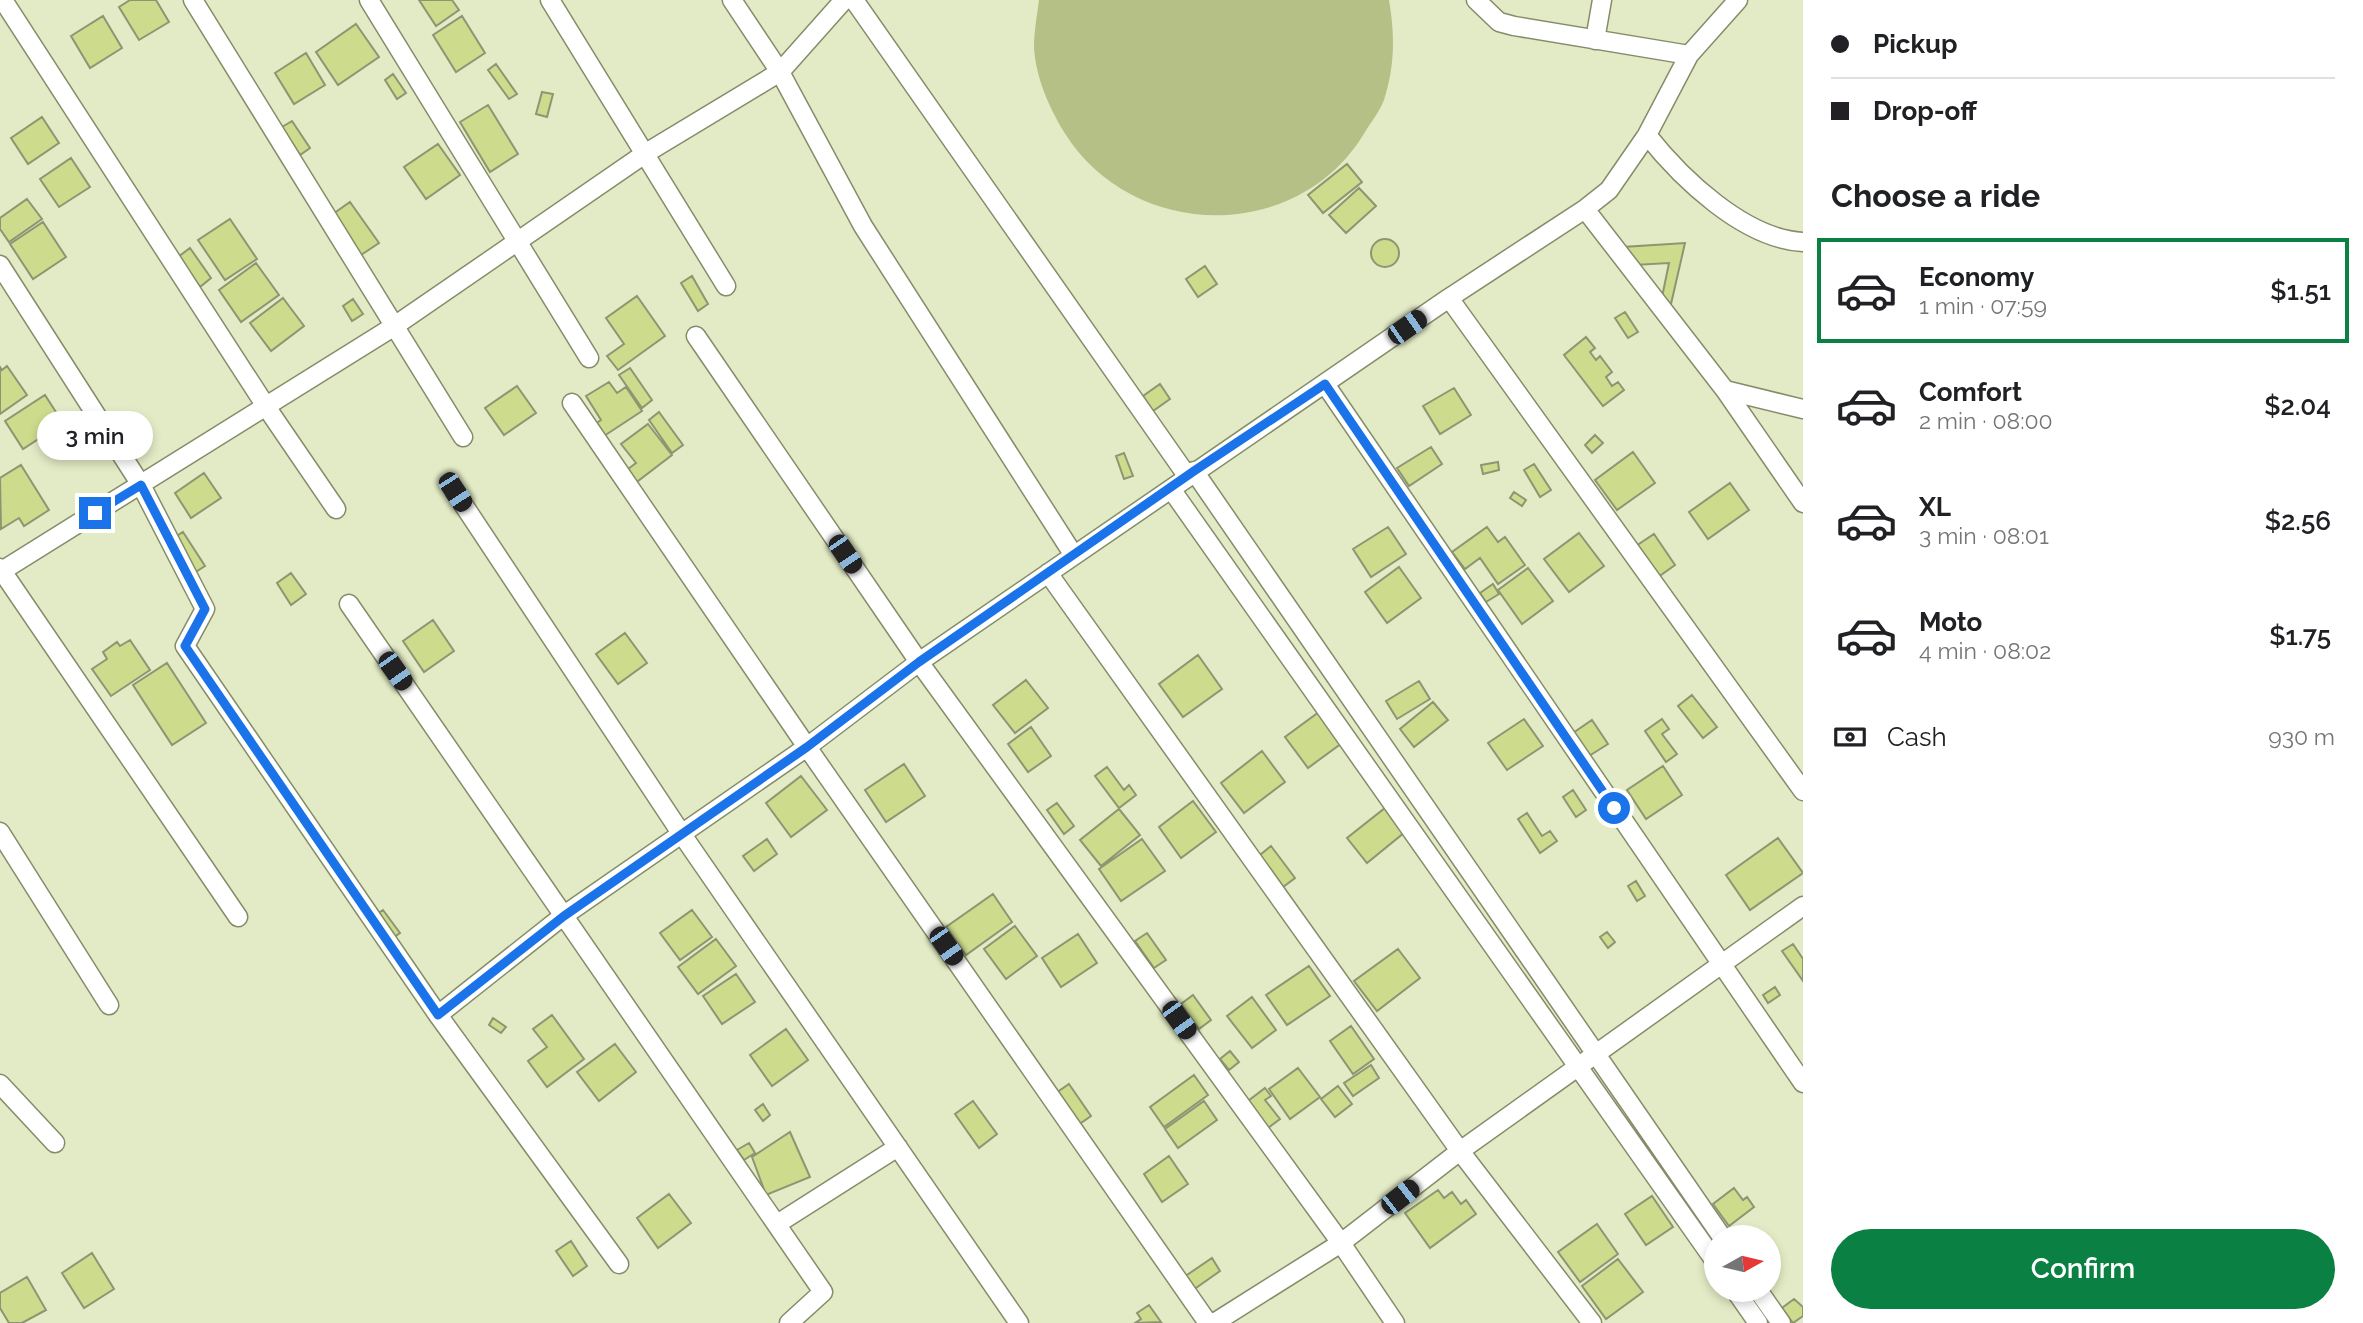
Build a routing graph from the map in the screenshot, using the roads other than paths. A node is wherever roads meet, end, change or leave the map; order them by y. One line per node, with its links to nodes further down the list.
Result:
1 (3, 0): 29 (street)
2 (193, 0): 23 (street)
3 (369, 0): 18 (street)
4 (550, 0): 15 (street)
5 (732, 0): 13 (street)
6 (844, 0): 13 (street)
7 (854, 0): 32 (street)
8 (1476, 0): 11 (street)
9 (1602, 0): 11 (street)
10 (1738, 0): 12 (street)
11 (1595, 40): 12 (street)
12 (1689, 55): 14 (street)
13 (780, 72): 15 (street); 38 (street)
14 (1647, 135): 16 (street); 17 (street)
15 (646, 153): 18 (street); 20 (street)
16 (1585, 209): 22 (street); 27 (street)
17 (1803, 242)
18 (518, 243): 23 (street); 25 (street)
19 (0, 265): 21 (street)
20 (726, 286)
21 (7, 288): 33 (street)
22 (1448, 298): 26 (street); 44 (street)
23 (393, 327): 29 (street); 31 (street)
24 (696, 336): 42 (street)
25 (589, 358)
26 (1325, 384): 32 (street); 50 (street)
27 (1725, 390): 30 (street); 36 (street)
28 (572, 403): 43 (street)
29 (267, 408): 33 (street); 37 (street)
30 (1803, 409)
31 (463, 437)
32 (1191, 474): 34 (street); 53 (street)
33 (141, 485): 39 (street); 52 (street)
34 (1171, 489): 38 (street); 54 (street)
35 (455, 492): 46 (street)
36 (1803, 503)
37 (336, 509)
38 (1073, 555): 40 (street)
39 (1, 570): 49 (street)
40 (1048, 573): 42 (street); 59 (street)
41 (349, 604): 48 (street)
42 (919, 662): 43 (street); 62 (street)
43 (807, 747): 46 (street); 70 (street)
44 (1803, 791)
45 (0, 832): 51 (street)
46 (681, 833): 48 (street); 58 (street)
47 (1803, 906): 50 (street)
48 (564, 916): 52 (street); 60 (street)
49 (238, 917)
50 (1721, 964): 53 (street); 55 (street)
51 (109, 1005)
52 (438, 1015): 64 (street)
53 (1596, 1053): 54 (street); 61 (street)
54 (1578, 1067): 59 (street); 63 (street)
55 (1803, 1083)
56 (0, 1084): 57 (street)
57 (55, 1143)
58 (898, 1147): 60 (street); 69 (street)
59 (1460, 1150): 62 (street); 73 (street)
60 (777, 1224): 68 (street)
61 (1714, 1225)
62 (1341, 1243): 71 (street); 72 (street)
63 (1704, 1246)
64 (619, 1264)
65 (1743, 1302): 67 (street)
66 (1766, 1302): 74 (street)
67 (1754, 1318)
68 (789, 1323)
69 (1019, 1323)
70 (1208, 1323)
71 (1214, 1323)
72 (1395, 1323)
73 (1592, 1323)
74 (1781, 1323)

